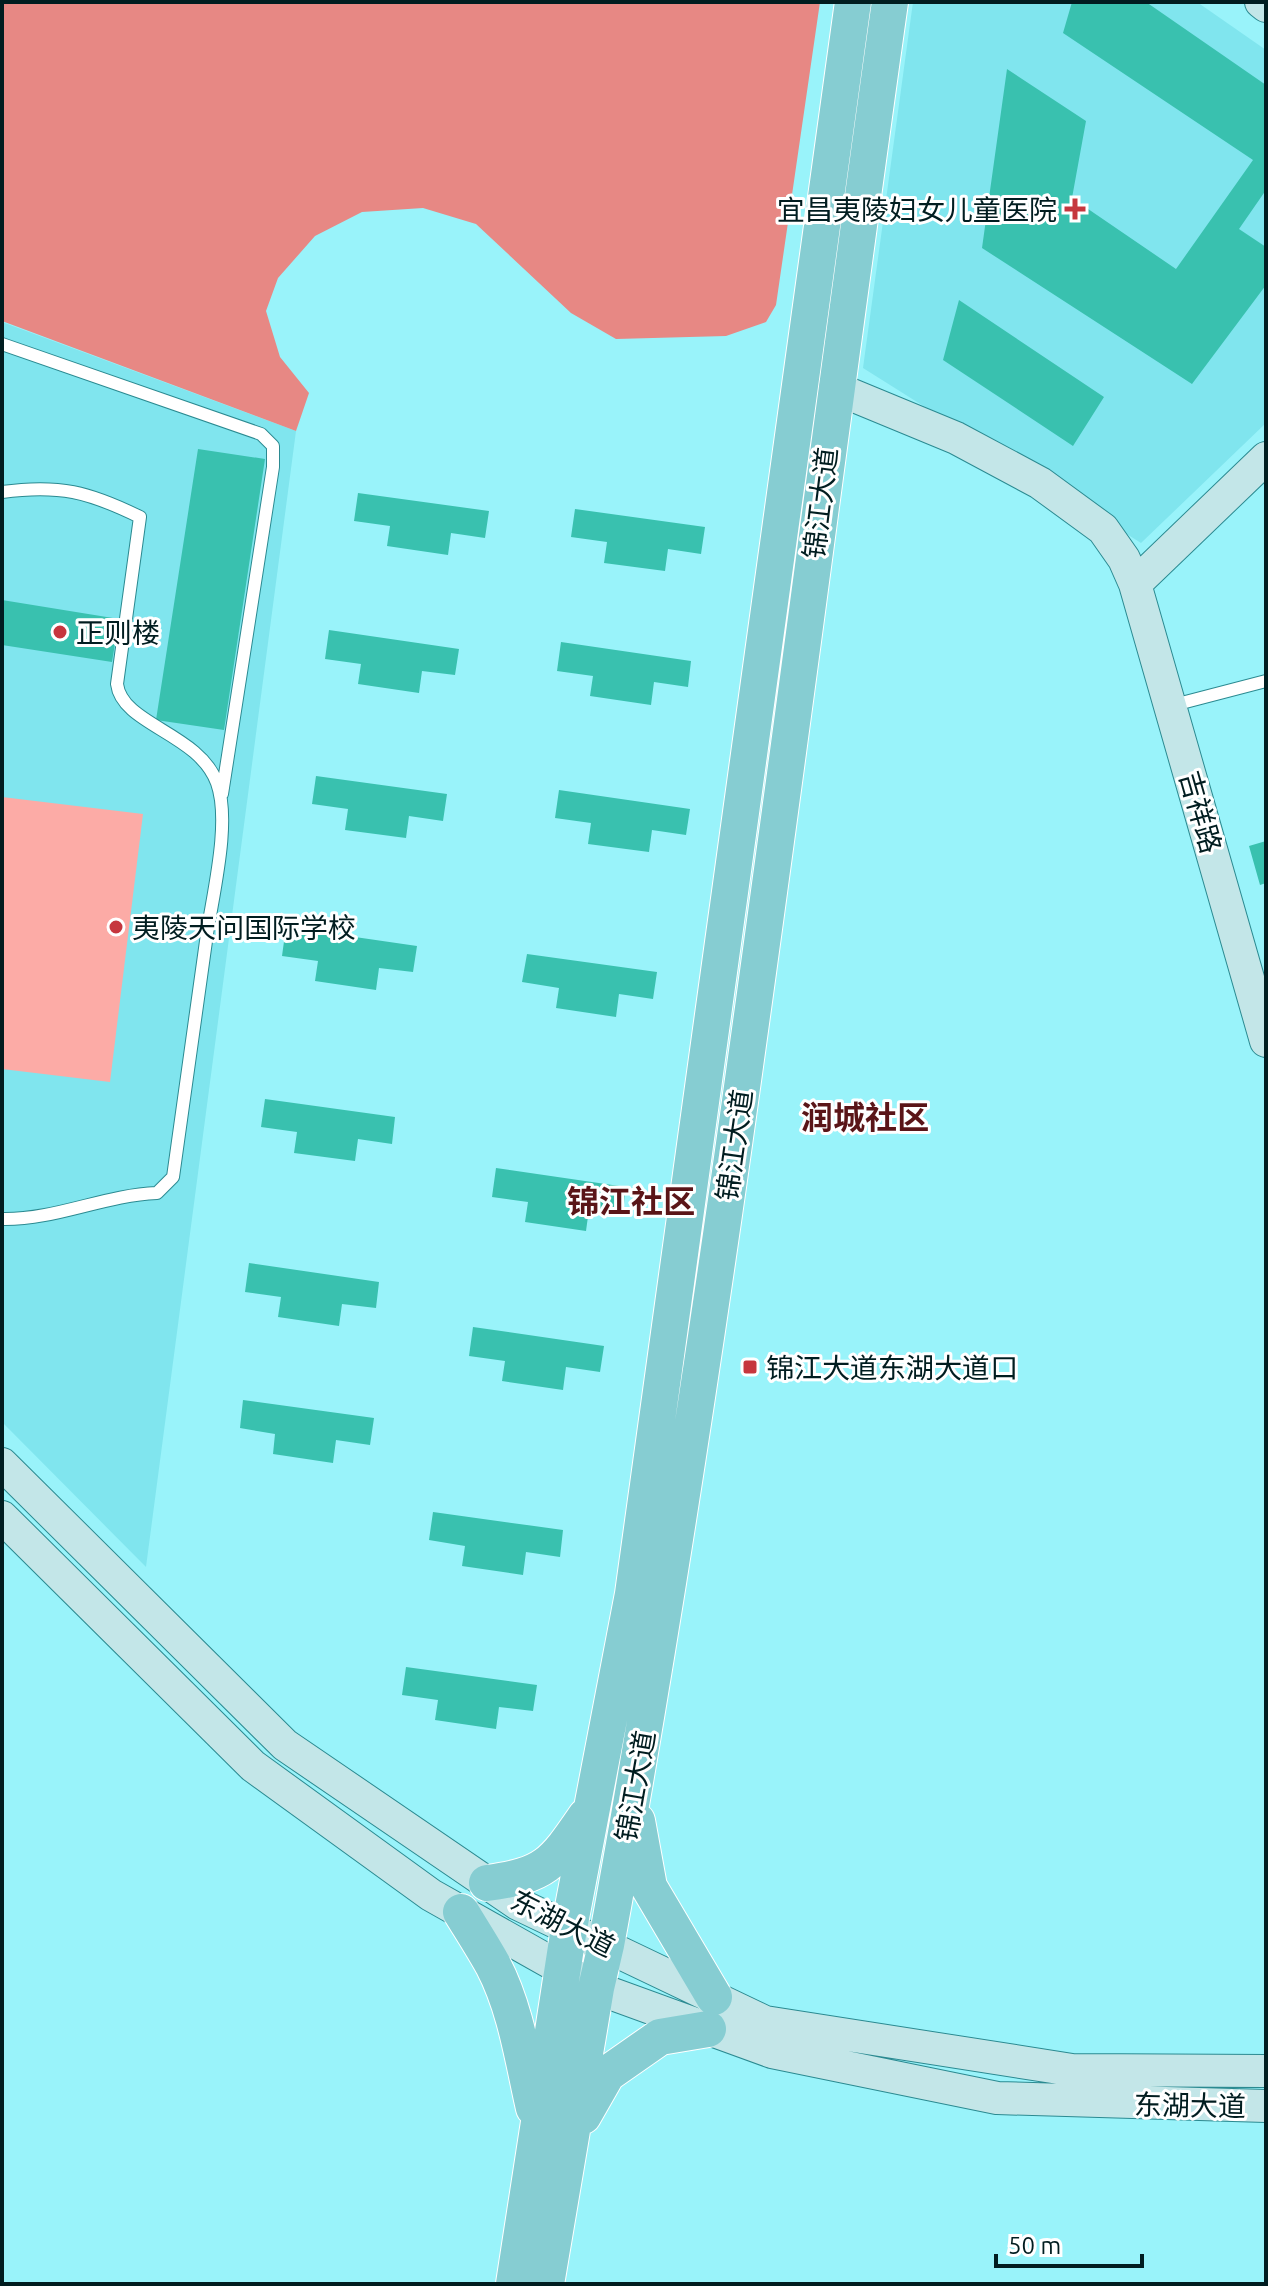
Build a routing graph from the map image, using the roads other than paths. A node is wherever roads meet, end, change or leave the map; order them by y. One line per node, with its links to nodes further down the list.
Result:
1 (853, 2): 18 (main road, 锦江大道)
2 (890, 2): 6 (main road, 锦江大道)
3 (1261, 2): 4 (main road)
4 (1266, 6)
5 (2, 344): 12 (lane)
6 (835, 388): 9 (main road, 吉祥路); 17 (main road, 锦江大道)
7 (1266, 458): 9 (main road)
8 (2, 492): 12 (lane)
9 (1135, 584): 11 (main road, 吉祥路)
10 (1266, 681): 11 (lane)
11 (1170, 706): 13 (main road, 吉祥路)
12 (222, 797): 14 (lane)
13 (1266, 1041)
14 (2, 1219)
15 (2, 1464): 19 (main road, 东湖大道)
16 (2, 1517): 20 (main road, 东湖大道)
17 (633, 1800): 22 (main road, 锦江大道); 25 (main road)
18 (596, 1801): 19 (main road); 21 (main road, 锦江大道)
19 (487, 1883): 21 (main road, 东湖大道)
20 (461, 1912): 23 (main road, 东湖大道); 28 (main road)
21 (569, 1928): 22 (main road, 东湖大道); 23 (main road, 锦江大道)
22 (606, 1945): 24 (main road, 锦江大道); 25 (main road, 东湖大道)
23 (564, 1970): 24 (main road, 东湖大道); 28 (main road, 锦江大道)
24 (596, 1988): 25 (main road, 东湖大道); 28 (main road, 锦江大道)
25 (711, 2013): 26 (main road, 东湖大道); 27 (main road, 东湖大道); 28 (main road)
26 (1266, 2071)
27 (1266, 2106)
28 (555, 2133): 29 (main road, 锦江大道); 30 (main road, 锦江大道)
29 (514, 2284)
30 (546, 2284)

